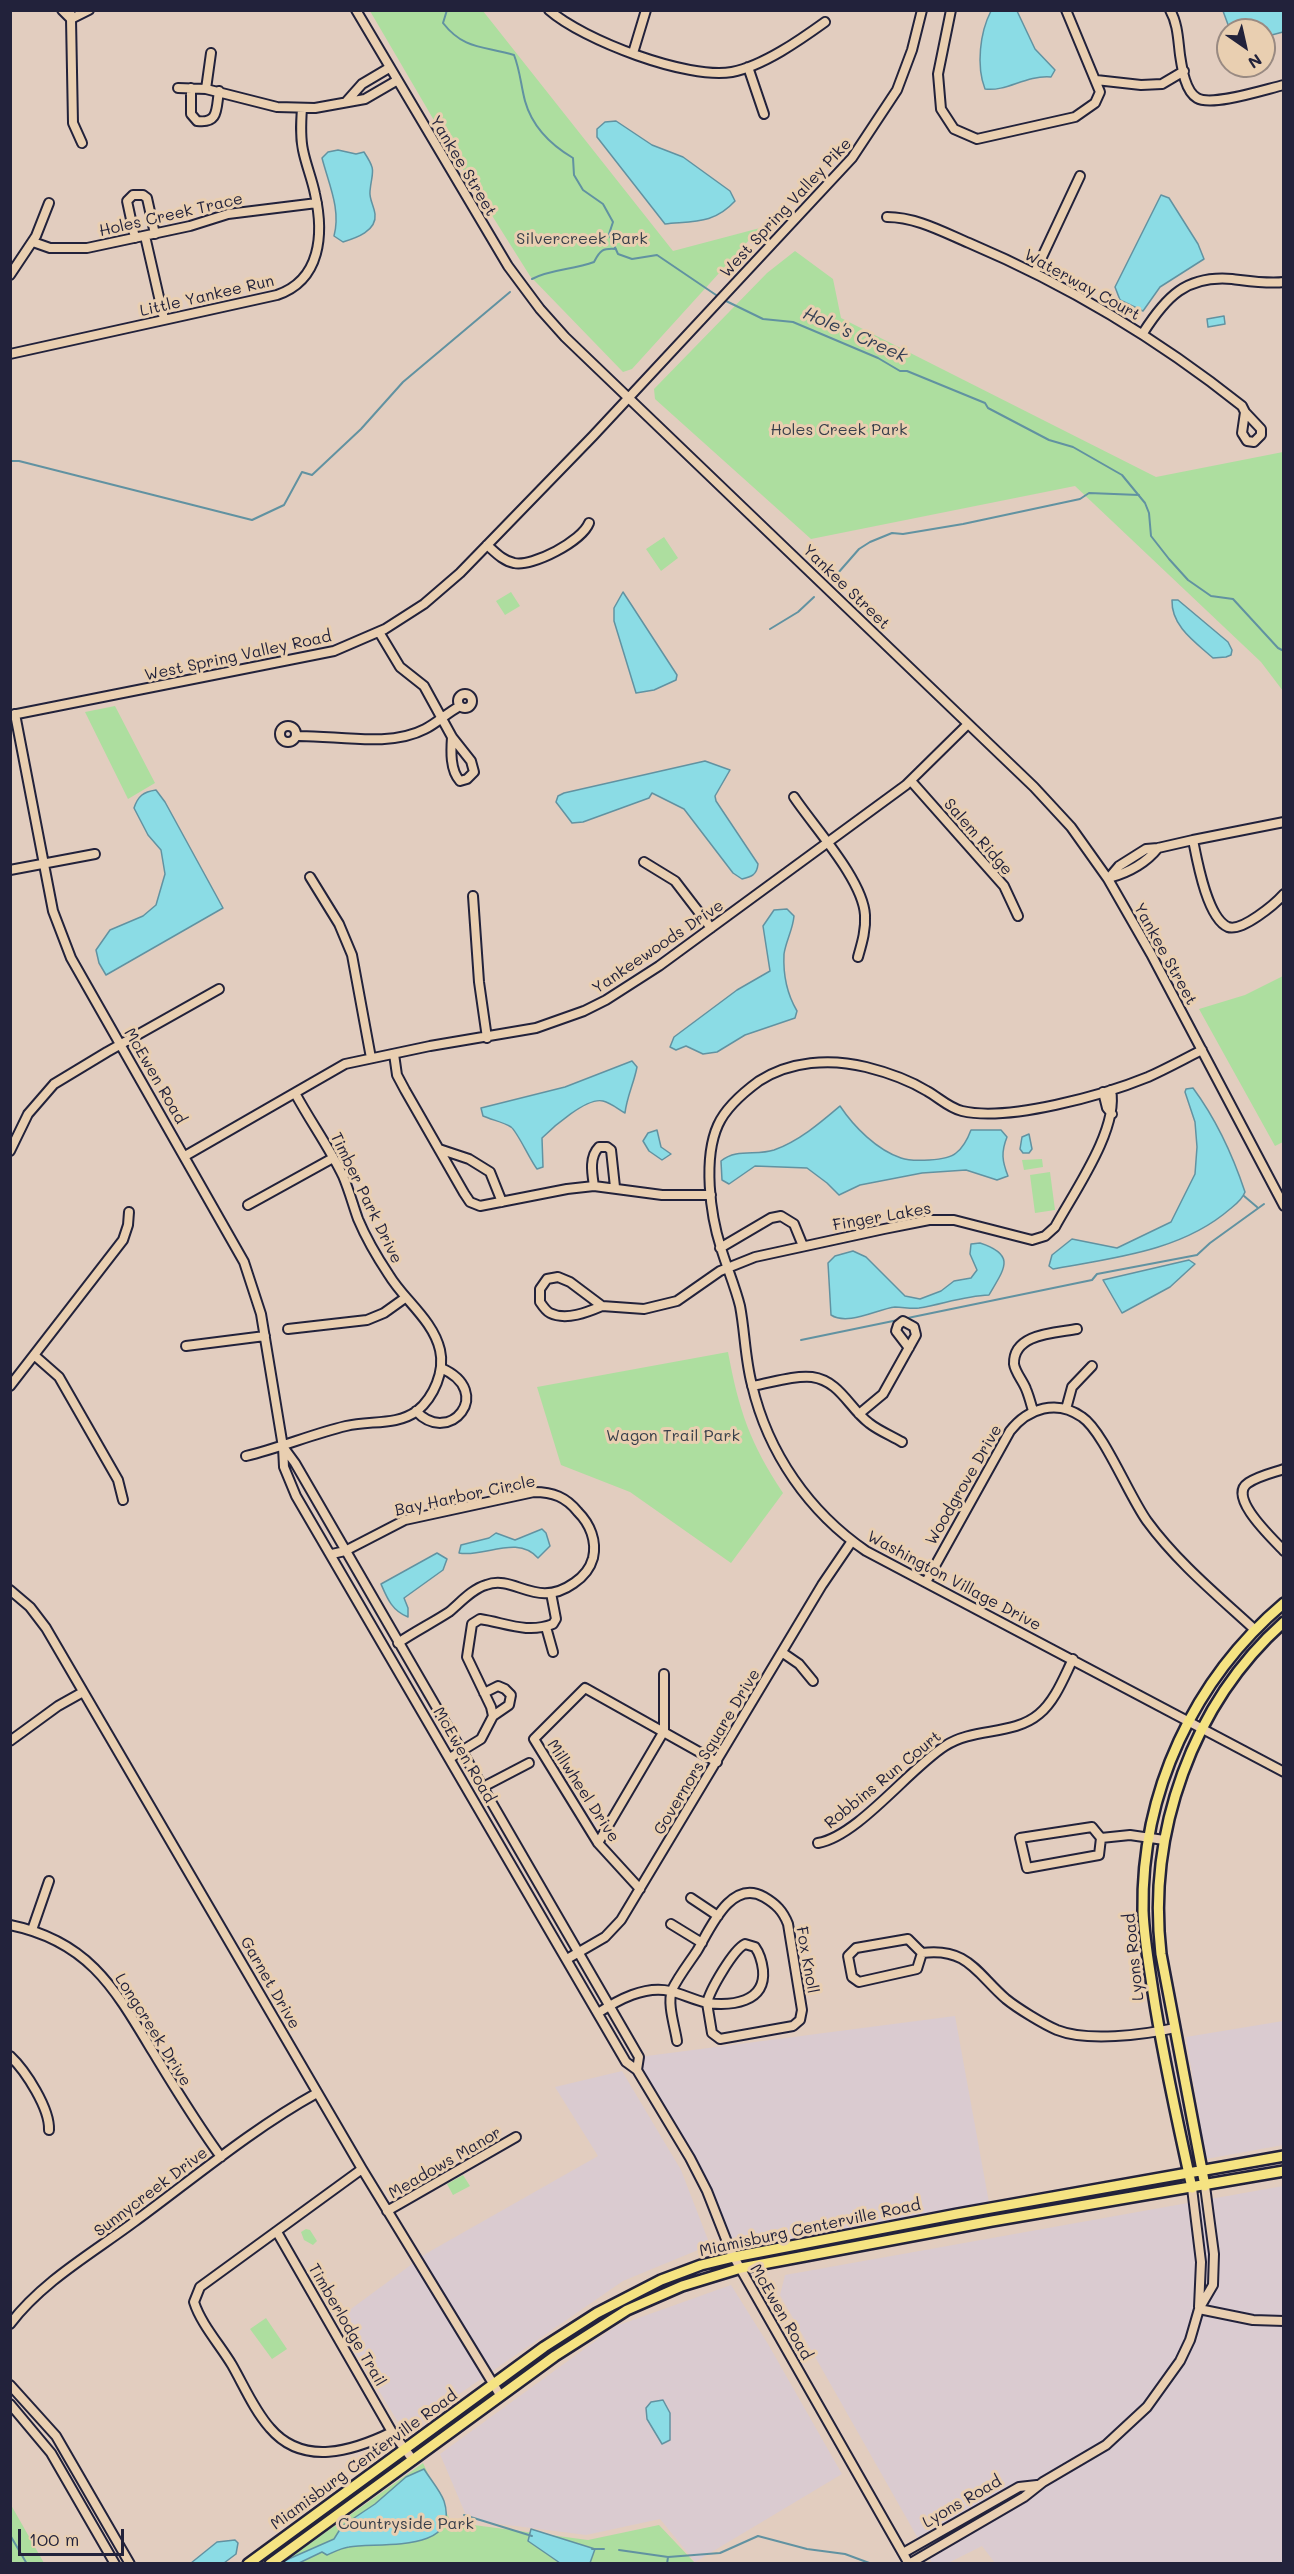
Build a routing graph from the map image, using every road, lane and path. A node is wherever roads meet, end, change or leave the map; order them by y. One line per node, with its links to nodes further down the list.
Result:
1 (62, 10): 10 (street)
2 (89, 10): 10 (street)
3 (356, 10): 14 (street, Yankee Street)
4 (549, 10): 13 (street)
5 (646, 10): 13 (street)
6 (922, 10): 42 (street, West Spring Valley Pike)
7 (951, 10): 17 (street)
8 (1066, 10): 17 (street)
9 (1170, 10): 16 (street)
10 (70, 15): 27 (street)
11 (825, 22): 15 (street)
12 (211, 53): 22 (street)
13 (633, 53): 15 (street)
14 (389, 68): 18 (street, Yankee Street); 24 (street)
15 (748, 68): 26 (street)
16 (1184, 71): 17 (street); 19 (street)
17 (1096, 80)
18 (396, 81): 24 (street); 42 (street, Yankee Street)
19 (1284, 85)
20 (178, 88): 21 (street)
21 (191, 88): 22 (street); 23 (street)
22 (206, 88): 23 (street)
23 (219, 91): 25 (street)
24 (346, 102): 25 (street)
25 (302, 108): 30 (street, Little Yankee Run)
26 (764, 114)
27 (82, 143)
28 (1080, 176): 36 (street)
29 (49, 203): 35 (street)
30 (317, 203): 32 (street, Holes Creek Trace); 39 (street, Little Yankee Run)
31 (887, 217): 36 (street, Waterway Court)
32 (155, 234): 33 (street, Holes Creek Trace); 34 (street)
33 (145, 236): 34 (street, Holes Creek Trace); 39 (street)
34 (135, 238): 35 (street, Holes Creek Trace)
35 (33, 242): 37 (street)
36 (1035, 272): 40 (street, Waterway Court)
37 (10, 275)
38 (1284, 282): 40 (street)
39 (164, 319): 41 (street, Little Yankee Run)
40 (1143, 333): 43 (street, Waterway Court)
41 (10, 354)
42 (628, 398): 45 (street, West Spring Valley Road); 50 (street, Yankee Street)
43 (1245, 412)
44 (590, 523): 45 (street)
45 (487, 545): 46 (street, West Spring Valley Road)
46 (379, 632): 48 (street, West Spring Valley Road); 49 (street)
47 (460, 706): 49 (street)
48 (13, 715): 60 (street, McEwen Road)
49 (441, 717): 51 (street); 52 (street)
50 (968, 724): 53 (street, Yankeewoods Drive); 63 (street, Yankee Street)
51 (296, 736)
52 (452, 737): 52 (street)
53 (911, 781): 57 (street, Yankeewoods Drive); 66 (street, Salem Ridge)
54 (794, 797): 57 (street)
55 (1284, 822): 56 (street)
56 (1193, 840): 63 (street); 64 (street)
57 (826, 843): 67 (street, Yankeewoods Drive); 68 (street)
58 (95, 854): 60 (street)
59 (644, 862): 67 (street)
60 (43, 863): 61 (street); 71 (street, McEwen Road)
61 (10, 870)
62 (310, 877): 74 (street)
63 (1108, 879): 72 (street, Yankee Street)
64 (1284, 894)
65 (473, 896): 70 (street)
66 (1018, 916)
67 (711, 928): 70 (street, Yankeewoods Drive)
68 (858, 957)
69 (219, 988): 71 (street)
70 (487, 1038): 73 (street, Yankeewoods Drive)
71 (122, 1043): 78 (street); 79 (street, McEwen Road)
72 (1202, 1050): 75 (street, Washington Village Drive); 86 (street, Yankee Street)
73 (394, 1054): 74 (street, Yankeewoods Drive); 77 (street)
74 (371, 1058): 76 (street, Yankeewoods Drive)
75 (1107, 1091): 83 (street, Washington Village Drive); 88 (street, Finger Lakes)
76 (295, 1093): 79 (street, Yankeewoods Drive); 80 (street, Timber Park Drive)
77 (440, 1149): 84 (street); 84 (street)
78 (10, 1151)
79 (185, 1156): 95 (street, McEwen Road)
80 (333, 1158): 85 (street); 91 (street, Timber Park Drive)
81 (594, 1186): 82 (street); 82 (street); 84 (street)
82 (615, 1187): 83 (street)
83 (711, 1195): 89 (street, Washington Village Drive)
84 (502, 1202)
85 (248, 1205)
86 (1284, 1206)
87 (129, 1212): 98 (street)
88 (803, 1245): 89 (street); 90 (street, Finger Lakes)
89 (720, 1248): 90 (street, Washington Village Drive)
90 (728, 1268): 92 (street, Finger Lakes); 102 (street, Washington Village Drive)
91 (405, 1298): 93 (street); 100 (street, Timber Park Drive)
92 (602, 1306): 92 (street)
93 (288, 1329)
94 (1077, 1329): 105 (street)
95 (265, 1336): 96 (street); 108 (street, McEwen Road)
96 (186, 1347)
97 (909, 1348): 106 (street)
98 (34, 1355): 101 (street); 111 (street)
99 (1092, 1366): 103 (street)
100 (441, 1368): 104 (street); 104 (street)
101 (10, 1386)
102 (752, 1386): 106 (street); 112 (street, Washington Village Drive)
103 (1066, 1409): 105 (street); 122 (street)
104 (416, 1411): 108 (street)
105 (1033, 1411): 116 (street, Woodgrove Drive)
106 (859, 1414): 107 (street)
107 (902, 1442)
108 (283, 1447): 109 (street); 113 (street, McEwen Road); 115 (street, McEwen Road)
109 (246, 1456)
110 (1284, 1469): 114 (street)
111 (123, 1500)
112 (852, 1541): 116 (street, Washington Village Drive); 125 (street, Governors Square Drive)
113 (345, 1551): 115 (street, Bay Harbor Circle); 118 (street, Bay Harbor Circle); 123 (street, McEwen Road)
114 (1284, 1551)
115 (332, 1554): 137 (street, McEwen Road)
116 (926, 1582): 126 (street, Washington Village Drive)
117 (10, 1590): 129 (street, Garnet Drive)
118 (551, 1593): 121 (street); 123 (street)
119 (1284, 1603): 122 (main road, Lyons Road)
120 (1284, 1622): 133 (main road, Lyons Road)
121 (546, 1627): 124 (street); 130 (street)
122 (1254, 1629): 132 (main road, Lyons Road)
123 (398, 1643): 136 (street, McEwen Road)
124 (553, 1652)
125 (783, 1653): 128 (street); 138 (street, Governors Square Drive)
126 (1073, 1659): 132 (street, Washington Village Drive); 146 (street, Robbins Run Court)
127 (664, 1674): 134 (street)
128 (813, 1681)
129 (83, 1692): 135 (street); 167 (street, Garnet Drive)
130 (484, 1693): 131 (street); 131 (street)
131 (493, 1716): 136 (street)
132 (1187, 1720): 133 (street, Washington Village Drive); 142 (main road, Lyons Road)
133 (1203, 1729): 140 (street, Washington Village Drive); 144 (main road, Lyons Road)
134 (664, 1731): 138 (street, Millwheel Drive); 145 (street); 145 (street, Millwheel Drive)
135 (10, 1741)
136 (462, 1752): 137 (street); 141 (street, McEwen Road)
137 (450, 1758): 157 (street, McEwen Road)
138 (717, 1762): 148 (street, Governors Square Drive)
139 (529, 1763): 141 (street)
140 (1284, 1772)
141 (483, 1787): 155 (street, McEwen Road)
142 (1149, 1837): 143 (street); 144 (street); 163 (main road, Lyons Road)
143 (1101, 1838): 143 (street)
144 (1164, 1840): 162 (main road, Lyons Road)
145 (598, 1843): 148 (street, Millwheel Drive)
146 (818, 1843)
147 (49, 1881): 153 (street)
148 (640, 1889): 155 (street, Governors Square Drive)
149 (691, 1898): 150 (street)
150 (718, 1916): 154 (street, Fox Knoll); 159 (street, Fox Knoll)
151 (671, 1924): 154 (street)
152 (10, 1925): 153 (street, Longcreek Drive)
153 (32, 1930): 171 (street, Longcreek Drive)
154 (702, 1943): 158 (street, Fox Knoll)
155 (578, 1952): 157 (street, Governors Square Drive); 160 (street, McEwen Road)
156 (922, 1953): 156 (street); 163 (street)
157 (567, 1959): 161 (street, McEwen Road)
158 (672, 1991): 159 (street); 160 (street); 164 (street)
159 (706, 2003): 159 (street)
160 (608, 2007): 161 (street); 166 (street, McEwen Road)
161 (598, 2013): 166 (street, McEwen Road)
162 (1175, 2028): 163 (street); 173 (main road, Lyons Road)
163 (1159, 2032): 175 (main road, Lyons Road)
164 (677, 2041)
165 (10, 2056): 168 (street)
166 (637, 2070): 180 (street, McEwen Road)
167 (317, 2093): 171 (street, Sunnycreek Drive); 172 (street, Garnet Drive)
168 (49, 2130)
169 (516, 2137): 178 (street, Meadows Manor)
170 (1284, 2156): 173 (main road, Miamisburg Centerville Road)
171 (221, 2157): 184 (street, Sunnycreek Drive)
172 (362, 2169): 178 (street, Garnet Drive); 179 (street)
173 (1202, 2170): 175 (main road, Miamisburg Centerville Road); 176 (main road, Lyons Road)
174 (1284, 2171): 176 (main road, Miamisburg Centerville Road)
175 (1189, 2173): 177 (main road, Lyons Road); 180 (main road, Miamisburg Centerville Road)
176 (1205, 2186): 177 (main road, Miamisburg Centerville Road); 182 (street, Lyons Road)
177 (1192, 2188): 181 (main road, Miamisburg Centerville Road); 182 (street, Lyons Road)
178 (387, 2211): 186 (street, Garnet Drive)
179 (277, 2232): 189 (street, Timberlodge Trail); 189 (street)
180 (734, 2257): 181 (street, McEwen Road); 186 (main road, Miamisburg Centerville Road)
181 (741, 2268): 187 (main road, Miamisburg Centerville Road); 195 (street, McEwen Road)
182 (1199, 2309): 183 (street); 192 (street, Lyons Road)
183 (1284, 2321)
184 (10, 2324)
185 (10, 2385): 197 (street)
186 (492, 2385): 187 (street, Garnet Drive); 190 (main road, Miamisburg Centerville Road)
187 (500, 2395): 191 (main road, Miamisburg Centerville Road)
188 (10, 2404): 196 (street)
189 (392, 2432): 190 (street, Timberlodge Trail)
190 (405, 2449): 191 (street, Timberlodge Trail); 193 (main road, Miamisburg Centerville Road)
191 (413, 2460): 194 (main road, Miamisburg Centerville Road)
192 (1038, 2485): 195 (street, Lyons Road); 200 (street, Lyons Road)
193 (296, 2528): 194 (main road); 198 (main road, Miamisburg Centerville Road)
194 (304, 2539): 199 (main road, Miamisburg Centerville Road)
195 (903, 2553): 200 (street, McEwen Road)
196 (115, 2564)
197 (130, 2564)
198 (248, 2564)
199 (270, 2564)
200 (909, 2564)

